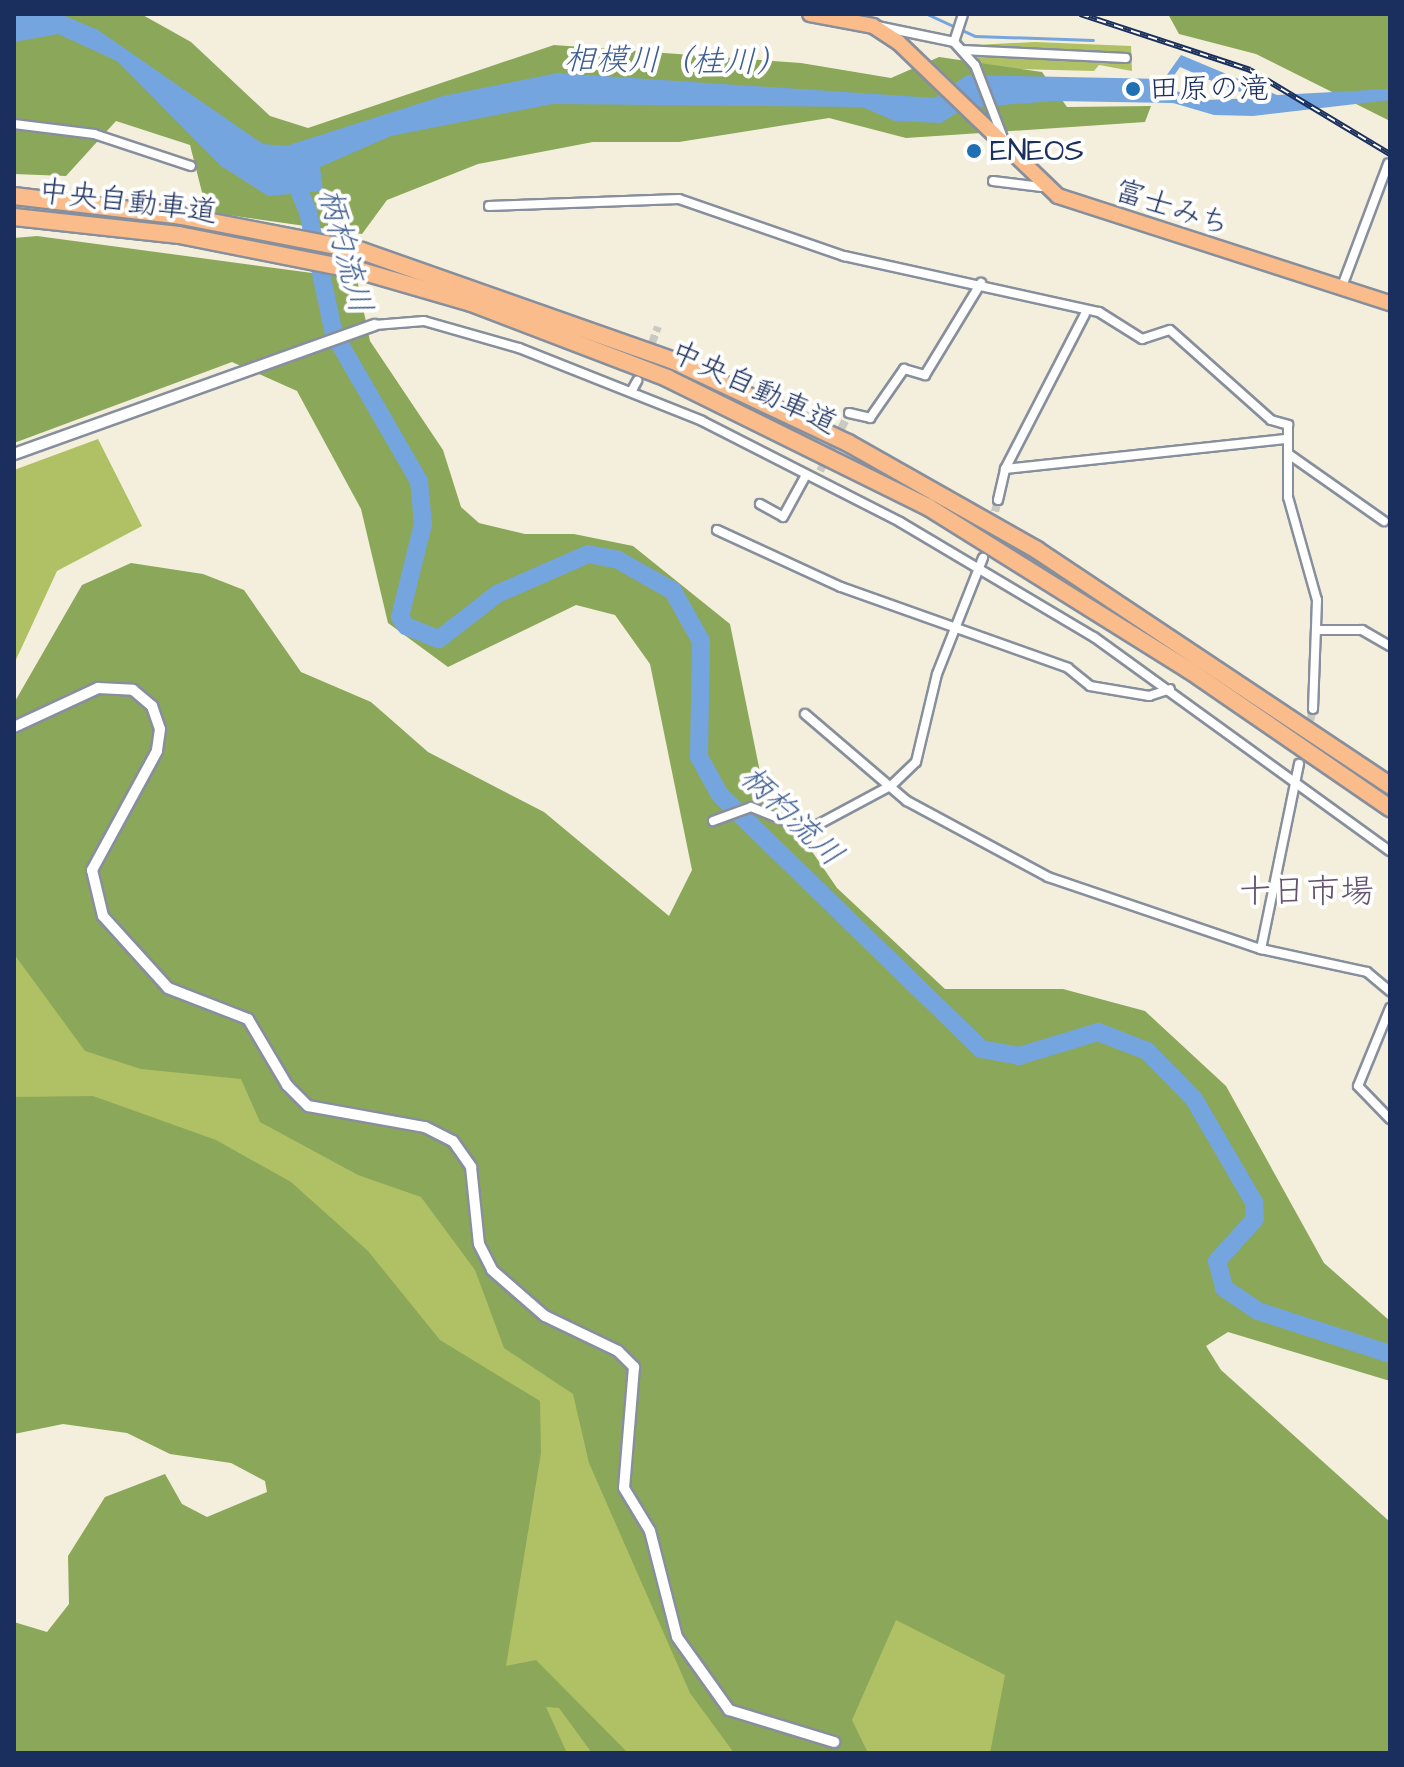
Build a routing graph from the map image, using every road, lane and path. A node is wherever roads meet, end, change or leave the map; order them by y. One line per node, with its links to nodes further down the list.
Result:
1 (810, 14): 3 (highway, 富士みち)
2 (963, 14): 4 (street)
3 (873, 26): 4 (street); 8 (highway, 富士みち)
4 (956, 35): 5 (street)
5 (962, 50): 6 (street); 8 (street)
6 (1126, 58)
7 (14, 124): 10 (street)
8 (1007, 152): 12 (highway, 富士みち)
9 (1388, 164): 17 (street)
10 (191, 166)
11 (993, 181): 12 (street)
12 (1042, 187): 17 (highway, 富士みち)
13 (18, 195): 44 (highway, 中央自動車道)
14 (489, 206): 16 (street)
15 (14, 217): 45 (highway, 中央自動車道)
16 (981, 283): 19 (street); 23 (street)
17 (1341, 290): 18 (highway, 富士みち)
18 (1390, 303)
19 (1085, 314): 24 (street); 27 (street)
20 (375, 325): 22 (street); 25 (street)
21 (637, 381): 22 (street)
22 (631, 392): 28 (street)
23 (849, 413)
24 (1285, 439): 26 (street); 27 (street)
25 (14, 454)
26 (1290, 455): 31 (street); 35 (street)
27 (1005, 469): 29 (street)
28 (806, 475): 30 (street); 33 (street)
29 (998, 500)
30 (760, 504)
31 (1384, 521)
32 (717, 530): 34 (street)
33 (982, 562): 34 (street); 37 (street)
34 (953, 629): 37 (street); 43 (street)
35 (1316, 630): 36 (street); 38 (street)
36 (1390, 646)
37 (1170, 689): 42 (street)
38 (1313, 709)
39 (805, 714): 43 (street)
40 (14, 727): 52 (street)
41 (1299, 764): 42 (street)
42 (1297, 784): 47 (street); 48 (street)
43 (892, 785): 46 (street); 48 (street)
44 (1390, 785)
45 (1390, 808)
46 (713, 821)
47 (1390, 851)
48 (1261, 949): 49 (street)
49 (1390, 991)
50 (1390, 1008): 51 (street)
51 (1390, 1119)
52 (834, 1742)

